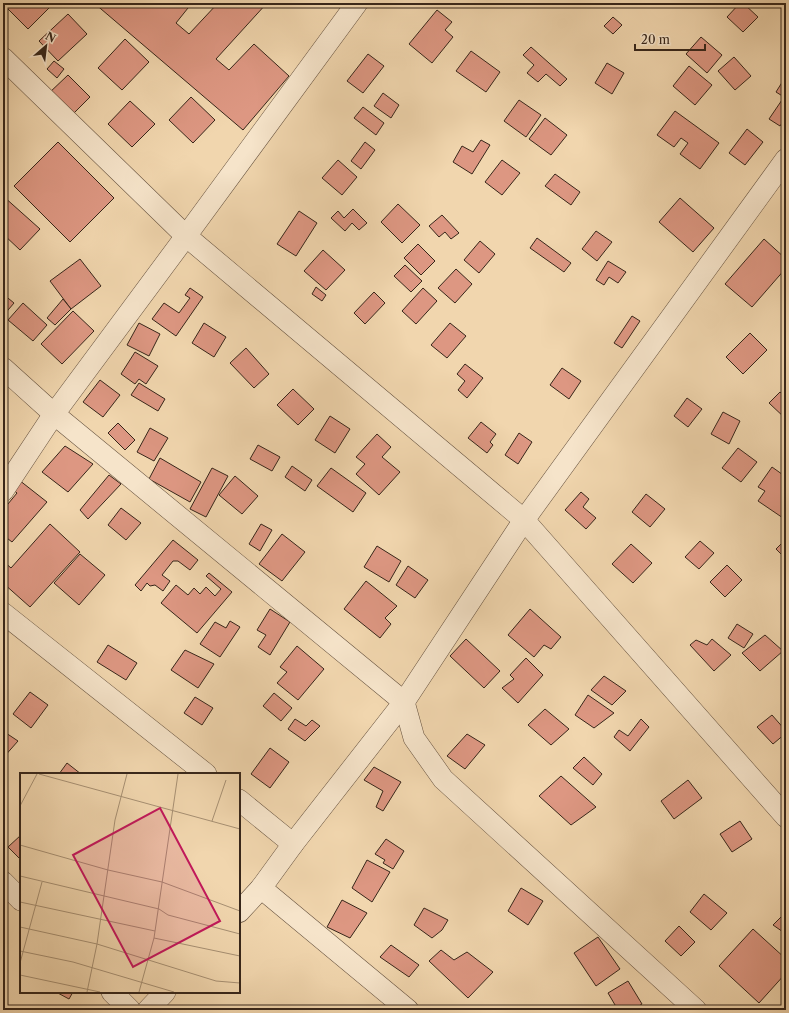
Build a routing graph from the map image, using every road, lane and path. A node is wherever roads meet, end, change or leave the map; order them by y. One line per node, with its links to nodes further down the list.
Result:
1 (357, 3): 4 (street)
2 (3, 58): 4 (street)
3 (786, 159): 8 (street)
4 (186, 236): 6 (street); 8 (street)
5 (3, 368): 6 (street)
6 (54, 414): 7 (street); 10 (street)
7 (3, 491)
8 (524, 520): 10 (street); 13 (street)
9 (3, 613): 11 (street)
10 (404, 702): 14 (street); 24 (street)
11 (205, 773)
12 (240, 801): 14 (street)
13 (786, 817)
14 (293, 844): 16 (street)
15 (3, 882): 17 (street)
16 (261, 888): 18 (street); 23 (street)
17 (20, 899)
18 (240, 911)
19 (113, 993): 21 (street)
20 (164, 993): 22 (street)
21 (130, 1010)
22 (148, 1010)
23 (408, 1010)
24 (696, 1010)

